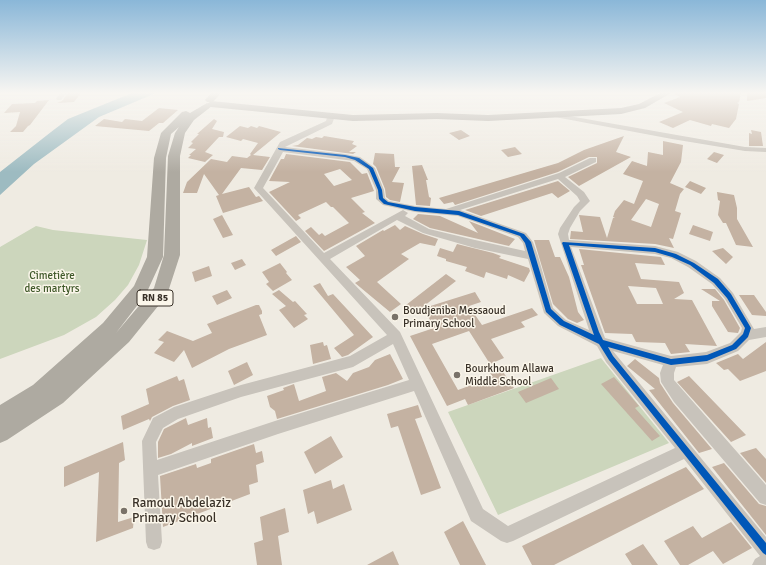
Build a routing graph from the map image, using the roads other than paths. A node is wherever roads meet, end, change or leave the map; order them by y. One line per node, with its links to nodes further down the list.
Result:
1 (180, 119): 21 (highway, RN 85)
2 (189, 119): 22 (highway, RN 85)
3 (330, 119): 5 (street)
4 (577, 119): 6 (street)
5 (280, 149): 9 (street); 14 (street)
6 (766, 150)
7 (593, 160): 8 (street)
8 (559, 176): 10 (street); 12 (street)
9 (415, 208): 10 (street); 11 (street)
10 (446, 212): 13 (street)
11 (397, 216): 13 (street); 14 (street)
12 (565, 243): 16 (street); 18 (street)
13 (532, 256): 18 (street)
14 (323, 258): 17 (street)
15 (766, 332): 16 (street)
16 (746, 335): 19 (street)
17 (396, 336): 20 (street); 24 (street)
18 (601, 342): 19 (street); 23 (street)
19 (671, 362): 25 (street)
20 (418, 384): 23 (street); 24 (street)
21 (0, 417)
22 (0, 433)
23 (685, 451): 27 (street)
24 (151, 470): 26 (street)
25 (766, 497)
26 (154, 542)
27 (766, 550)
28 (766, 562): 29 (street)
29 (761, 565)

